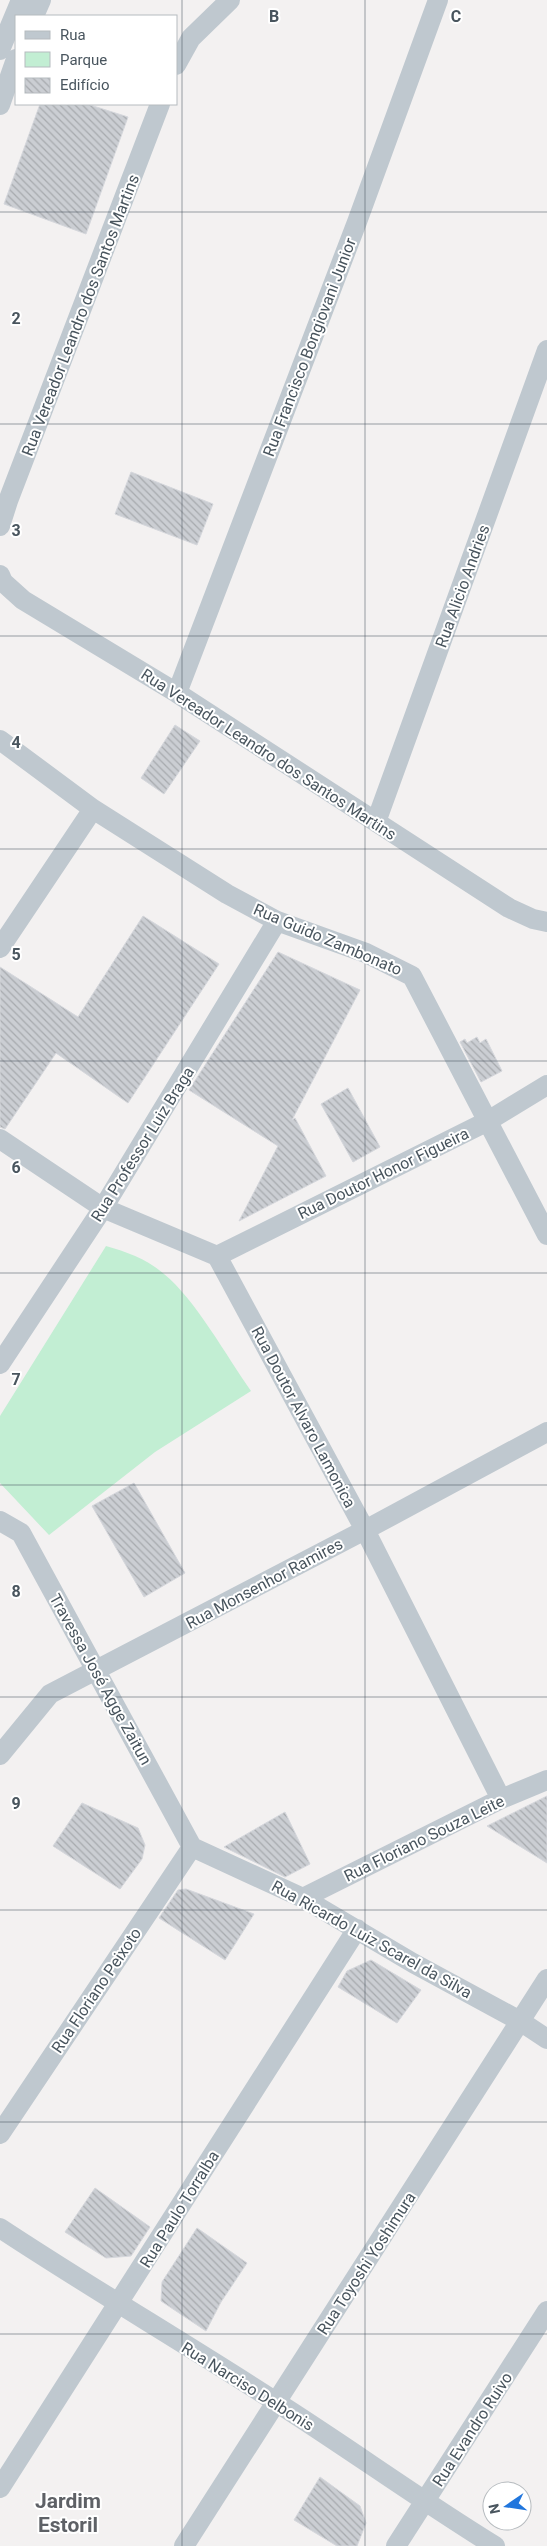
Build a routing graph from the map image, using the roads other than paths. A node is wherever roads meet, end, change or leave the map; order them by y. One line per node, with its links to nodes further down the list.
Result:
1 (21, 0): 6 (street)
2 (41, 0): 5 (street)
3 (230, 0): 8 (street)
4 (438, 0): 15 (street, Rua Francisco Bongiovani Junior)
5 (34, 15)
6 (0, 51): 7 (street)
7 (15, 58)
8 (178, 61)
9 (15, 62): 10 (street)
10 (0, 105)
11 (160, 105): 13 (street, Rua Vereador Leandro dos Santos Martins)
12 (547, 350): 18 (street, Rua Alicio Andries)
13 (0, 526)
14 (0, 575): 15 (street, Rua Vereador Leandro dos Santos Martins)
15 (177, 694): 18 (street, Rua Vereador Leandro dos Santos Martins)
16 (0, 740): 17 (street, Rua Guido Zambonato)
17 (93, 808): 19 (street, Rua Guido Zambonato); 21 (street)
18 (376, 822): 20 (street, Rua Vereador Leandro dos Santos Martins)
19 (277, 921): 23 (street, Rua Guido Zambonato); 25 (street, Rua Professor Luiz Braga)
20 (547, 922)
21 (0, 948)
22 (547, 1085): 23 (street, Rua Doutor Honor Figueira)
23 (488, 1121): 26 (street, Rua Guido Zambonato); 27 (street, Rua Doutor Honor Figueira)
24 (0, 1139): 25 (street)
25 (103, 1208): 27 (street); 28 (street, Rua Professor Luiz Braga)
26 (547, 1235)
27 (217, 1256): 31 (street, Rua Doutor Alvaro Lamonica)
28 (0, 1364)
29 (547, 1432): 31 (street, Rua Monsenhor Ramires)
30 (0, 1521): 32 (street, Travessa José Agge Zaitun)
31 (366, 1530): 32 (street, Rua Monsenhor Ramires); 35 (street, Rua Doutor Alvaro Lamonica)
32 (98, 1670): 33 (street, Rua Monsenhor Ramires); 36 (street, Travessa José Agge Zaitun)
33 (0, 1755)
34 (547, 1780): 35 (street, Rua Floriano Souza Leite)
35 (501, 1800): 37 (street, Rua Floriano Souza Leite)
36 (192, 1846): 37 (street, Rua Ricardo Luiz Scarel da Silva); 42 (street, Rua Floriano Peixoto)
37 (303, 1898): 38 (street, Rua Ricardo Luiz Scarel da Silva)
38 (357, 1929): 40 (street, Rua Ricardo Luiz Scarel da Silva); 44 (street, Rua Paulo Torralba)
39 (547, 1979): 40 (street, Rua Toyoshi Yoshimura)
40 (520, 2021): 41 (street, Rua Ricardo Luiz Scarel da Silva); 46 (street, Rua Toyoshi Yoshimura)
41 (547, 2040)
42 (0, 2134)
43 (0, 2228): 44 (street, Rua Narciso Delbonis)
44 (118, 2305): 46 (street, Rua Narciso Delbonis); 47 (street, Rua Paulo Torralba)
45 (547, 2311): 48 (street, Rua Evandro Ruivo)
46 (277, 2402): 48 (street, Rua Narciso Delbonis); 49 (street, Rua Toyoshi Yoshimura)
47 (0, 2488)
48 (424, 2503): 50 (street, Rua Evandro Ruivo); 51 (street, Rua Narciso Delbonis)
49 (184, 2546)
50 (396, 2546)
51 (495, 2546)

